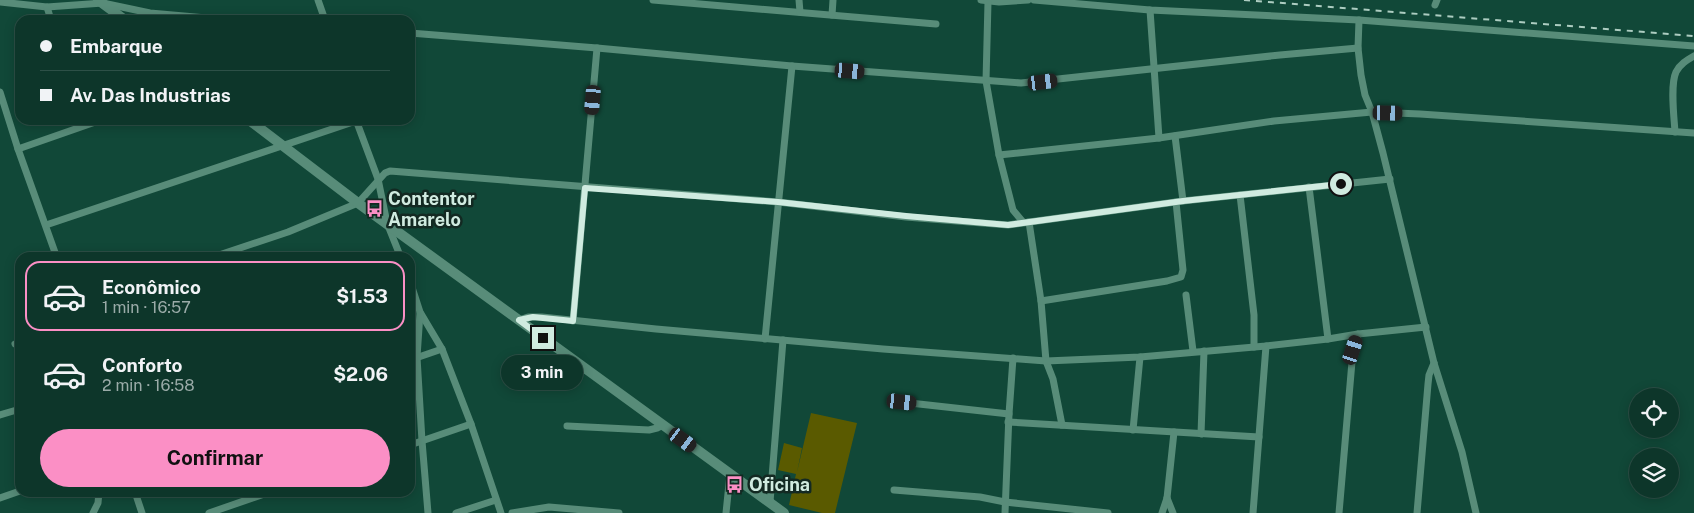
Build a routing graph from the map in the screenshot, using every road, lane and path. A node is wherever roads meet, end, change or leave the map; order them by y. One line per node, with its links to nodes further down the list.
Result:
1 (318, 0): 16 (street)
2 (653, 0): 12 (street)
3 (799, 0): 12 (street)
4 (833, 0): 17 (street)
5 (1028, 0): 7 (street)
6 (1034, 0): 11 (street)
7 (984, 1): 27 (street)
8 (0, 2): 10 (street)
9 (100, 2): 10 (street); 14 (main road); 15 (street)
10 (47, 7): 13 (street)
11 (1150, 10): 18 (street); 26 (street)
12 (800, 12): 17 (street)
13 (49, 15)
14 (117, 15)
15 (173, 15)
16 (323, 15)
17 (832, 15): 19 (street)
18 (1359, 20): 21 (street); 23 (street)
19 (936, 24)
20 (415, 34): 22 (street)
21 (1694, 46)
22 (597, 48): 25 (street); 44 (street)
23 (1358, 48): 26 (street); 29 (street)
24 (1694, 56): 34 (street)
25 (792, 66): 27 (street); 47 (street)
26 (1154, 69): 27 (street); 37 (street)
27 (986, 81): 40 (street)
28 (0, 92): 39 (street)
29 (1372, 112): 34 (street); 36 (street); 42 (street)
30 (80, 125): 39 (street)
31 (255, 125): 38 (main road)
32 (342, 125): 38 (street)
33 (358, 125): 41 (street)
34 (1675, 132): 35 (street)
35 (1694, 133)
36 (1175, 136): 37 (street); 46 (street)
37 (1159, 138): 40 (street)
38 (282, 146): 48 (main road); 52 (street)
39 (18, 149): 52 (street)
40 (999, 155): 49 (street)
41 (378, 179): 44 (street); 48 (street); 51 (street)
42 (1390, 179): 43 (street); 63 (street)
43 (1309, 187): 45 (street); 67 (street)
44 (585, 188): 47 (street); 62 (street)
45 (1240, 195): 46 (street); 70 (street)
46 (1179, 201): 50 (street); 59 (street)
47 (778, 202): 53 (street); 66 (street)
48 (358, 203): 51 (main road); 55 (street)
49 (1013, 210): 50 (street); 53 (street)
50 (1026, 222): 53 (street); 59 (street)
51 (387, 223): 56 (street); 61 (main road)
52 (46, 225): 54 (street)
53 (1008, 225)
54 (55, 252)
55 (228, 252)
56 (399, 252)
57 (1186, 295): 75 (street)
58 (415, 296): 60 (street)
59 (1041, 301): 79 (street)
60 (420, 312): 71 (street); 72 (street)
61 (519, 320): 62 (street); 88 (main road)
62 (573, 321): 66 (street)
63 (1426, 327): 64 (street); 80 (street)
64 (1358, 334): 65 (street); 74 (street)
65 (1346, 336): 67 (street); 74 (street)
66 (765, 339): 68 (street)
67 (1328, 339): 69 (street)
68 (783, 340): 78 (street); 106 (street)
69 (1266, 346): 70 (street); 94 (street)
70 (1254, 347): 73 (street)
71 (442, 349): 77 (street); 87 (street)
72 (415, 350)
73 (1204, 350): 75 (street); 93 (street)
74 (1353, 350): 123 (street)
75 (1193, 351): 76 (street)
76 (1140, 356): 79 (street); 91 (street)
77 (415, 358)
78 (1013, 358): 79 (street); 84 (street)
79 (1046, 361): 89 (street)
80 (1434, 363): 124 (street); 125 (street)
81 (415, 368): 95 (street)
82 (902, 402): 84 (street)
83 (15, 410): 85 (street)
84 (1008, 414): 86 (street)
85 (0, 415)
86 (1008, 422): 89 (street); 107 (street)
87 (472, 424): 95 (street); 105 (street)
88 (662, 425): 90 (street); 97 (main road)
89 (1062, 425): 91 (street)
90 (566, 426)
91 (1133, 430): 92 (street)
92 (1174, 432): 93 (street); 104 (street)
93 (1201, 434): 94 (street)
94 (1259, 437): 122 (street)
95 (422, 441): 96 (street); 111 (street)
96 (415, 443)
97 (730, 474): 106 (main road); 116 (street)
98 (894, 490): 107 (street)
99 (15, 494): 103 (street)
100 (99, 497): 108 (street)
101 (136, 497): 109 (street)
102 (255, 497): 110 (street)
103 (0, 498)
104 (1167, 498): 120 (street); 121 (street)
105 (496, 500): 112 (street); 113 (street)
106 (770, 502): 117 (main road)
107 (1005, 502): 118 (street); 119 (street)
108 (93, 513)
109 (142, 513)
110 (208, 513)
111 (428, 513)
112 (456, 513)
113 (501, 513)
114 (512, 513): 115 (street)
115 (619, 513)
116 (726, 513)
117 (784, 513)
118 (1004, 513)
119 (1108, 513)
120 (1162, 513)
121 (1172, 513)
122 (1253, 513)
123 (1339, 513)
124 (1418, 513)
125 (1476, 513)

